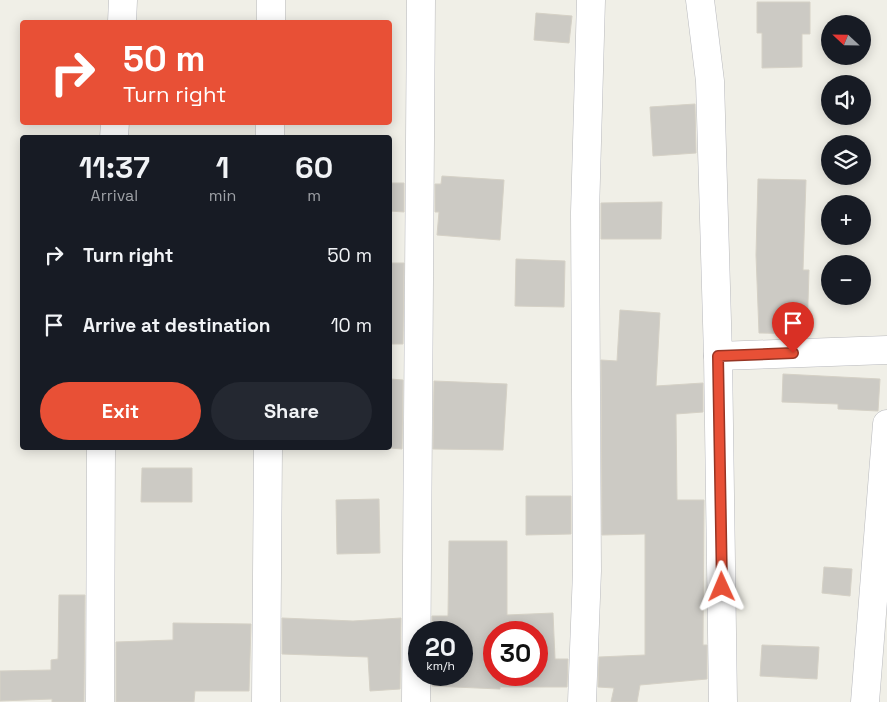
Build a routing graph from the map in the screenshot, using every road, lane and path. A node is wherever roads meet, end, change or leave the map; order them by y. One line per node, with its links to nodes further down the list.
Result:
1 (123, 0): 6 (street)
2 (271, 0): 7 (street)
3 (421, 0): 15 (street)
4 (591, 0): 16 (street)
5 (700, 0): 9 (street)
6 (122, 20)
7 (271, 20)
8 (887, 350): 9 (street)
9 (718, 356): 17 (street)
10 (887, 424): 18 (street)
11 (101, 450): 13 (street)
12 (268, 450): 14 (street)
13 (100, 702)
14 (266, 702)
15 (416, 702)
16 (582, 702)
17 (723, 702)
18 (865, 702)

